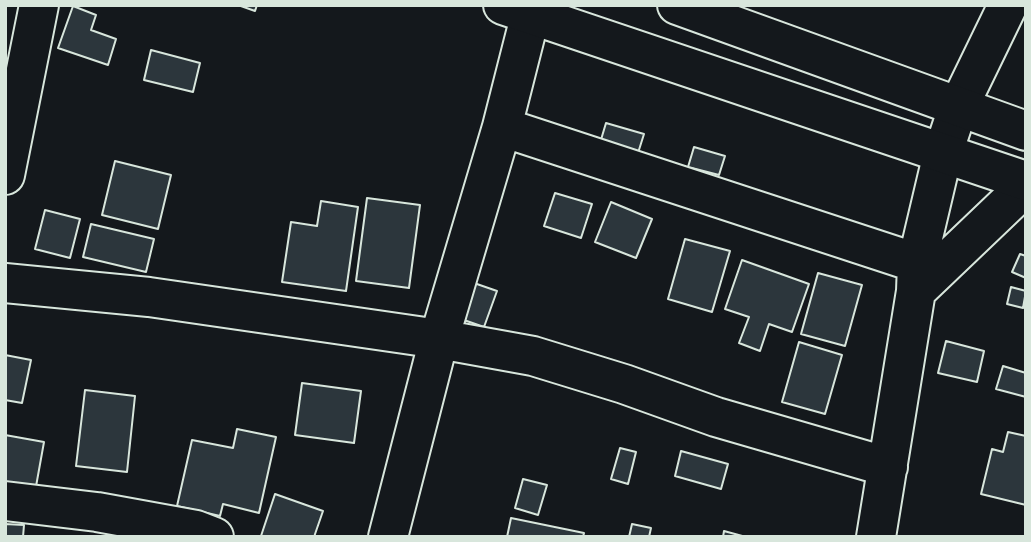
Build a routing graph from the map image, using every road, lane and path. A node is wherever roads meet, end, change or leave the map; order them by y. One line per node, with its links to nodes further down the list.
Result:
1 (39, 5): 9 (main road)
2 (677, 5): 5 (main road)
3 (1008, 5): 5 (main road)
4 (522, 9): 6 (main road); 8 (main road)
5 (958, 108): 7 (main road); 8 (main road)
6 (502, 127): 11 (main road); 13 (main road)
7 (1026, 131)
8 (943, 153): 10 (main road); 11 (main road)
9 (5, 175)
10 (1026, 183): 11 (main road)
11 (916, 277): 14 (main road)
12 (5, 283): 13 (main road)
13 (439, 339): 14 (main road); 17 (main road)
14 (888, 467): 18 (main road)
15 (5, 500): 16 (main road)
16 (214, 537)
17 (388, 537)
18 (876, 537)

